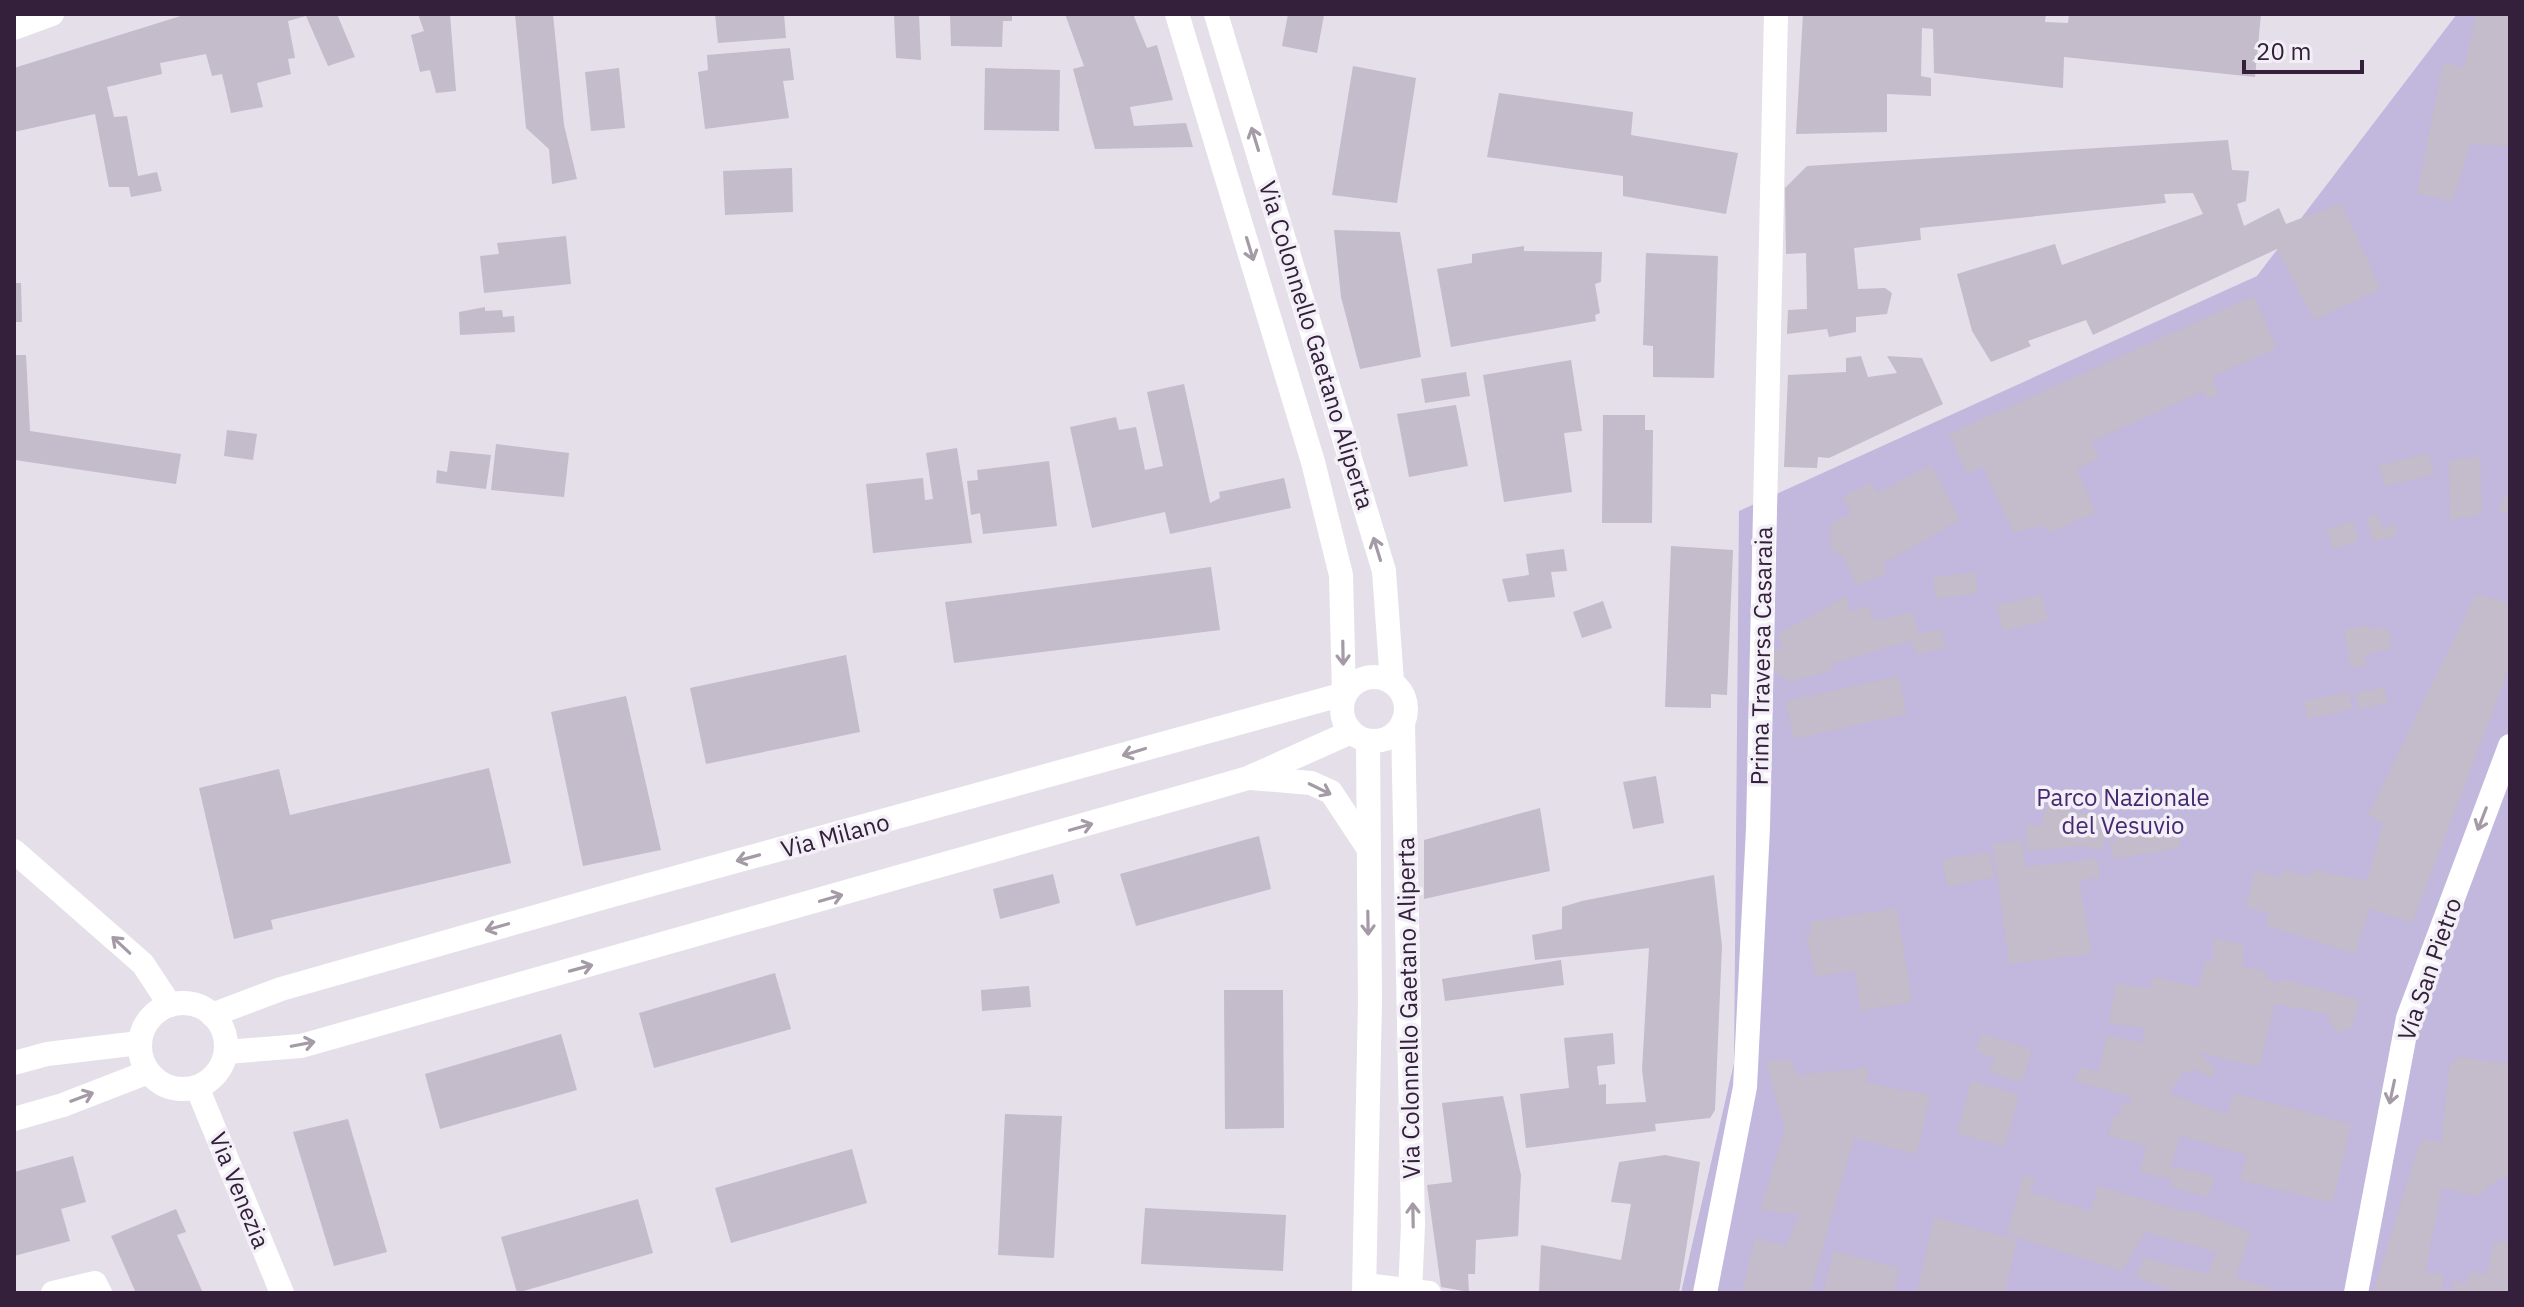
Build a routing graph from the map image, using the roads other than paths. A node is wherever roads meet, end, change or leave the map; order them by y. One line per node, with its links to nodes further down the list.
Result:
1 (52, 14): 5 (street)
2 (1177, 14): 7 (street, Via Colonnello Gaetano Aliperta, one-way to 7)
3 (1216, 14): 6 (street, Via Colonnello Gaetano Aliperta, one-way to 3)
4 (1776, 14): 27 (street, Prima Traversa Casaraia)
5 (14, 28)
6 (1392, 682): 7 (street); 8 (street)
7 (1344, 694): 9 (street); 15 (street, Via Milano, one-way to 15)
8 (1403, 722): 9 (street); 23 (street, Via Colonnello Gaetano Aliperta, one-way to 8)
9 (1360, 736): 11 (street); 12 (street, Via Colonnello Gaetano Aliperta)
10 (2510, 746): 28 (street, Via San Pietro, one-way to 28)
11 (1248, 778): 12 (street, one-way to 12); 17 (street, one-way to 11)
12 (1366, 845): 22 (street, Via Colonnello Gaetano Aliperta, one-way to 22)
13 (14, 851): 14 (street, one-way to 13)
14 (170, 1005): 15 (street); 16 (street)
15 (212, 1015): 17 (street)
16 (139, 1043): 18 (street); 19 (street)
17 (226, 1052): 20 (street)
18 (14, 1063)
19 (148, 1072): 20 (street); 21 (street, one-way to 19)
20 (197, 1087): 26 (street, Via Venezia)
21 (14, 1119)
22 (1365, 1289): 23 (street)
23 (1417, 1292)
24 (53, 1293): 25 (street)
25 (100, 1293)
26 (282, 1293)
27 (1705, 1293)
28 (2356, 1293)

